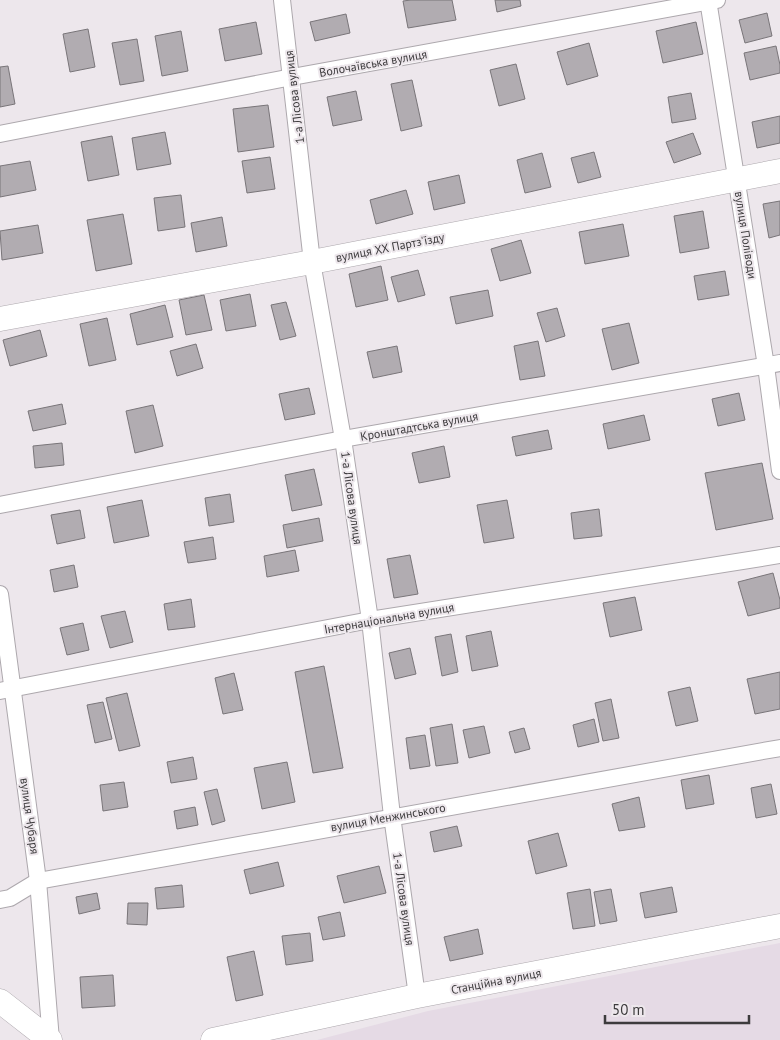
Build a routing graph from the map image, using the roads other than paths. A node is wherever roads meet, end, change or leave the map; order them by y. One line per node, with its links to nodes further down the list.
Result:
1 (282, 0): 3 (street, 1-а Лісова вулиця)
2 (711, 1): 3 (street, Волочаївська вулиця); 6 (street, вулиця Поліводи)
3 (292, 78): 4 (street, Волочаївська вулиця); 7 (street, 1-а Лісова вулиця)
4 (0, 134)
5 (780, 172): 6 (street, вулиця XX Партз'їзду)
6 (737, 180): 7 (street, вулиця XX Партз'їзду); 9 (street, вулиця Поліводи)
7 (312, 262): 8 (street, вулиця XX Партз'їзду); 10 (street, 1-а Лісова вулиця)
8 (0, 319)
9 (773, 364): 10 (street, Кронштадтська вулиця); 11 (street, вулиця Поліводи)
10 (343, 439): 12 (street, Кронштадтська вулиця); 15 (street, 1-а Лісова вулиця)
11 (780, 471)
12 (0, 505)
13 (780, 555): 15 (street, Інтернаціональна вулиця)
14 (0, 594): 16 (street, вулиця Чубаря)
15 (370, 620): 16 (street, Інтернаціональна вулиця); 18 (street, 1-а Лісова вулиця)
16 (6, 690): 19 (street, вулиця Чубаря)
17 (780, 748): 18 (street, вулиця Менжинського)
18 (392, 816): 19 (street, вулиця Менжинського); 22 (street, 1-а Лісова вулиця)
19 (38, 881): 20 (street, вулиця Менжинського); 24 (street, вулиця Чубаря)
20 (0, 900)
21 (780, 926): 22 (street, Станційна вулиця)
22 (417, 996): 25 (street, Станційна вулиця)
23 (0, 1000): 24 (street)
24 (51, 1040)
25 (213, 1040)

